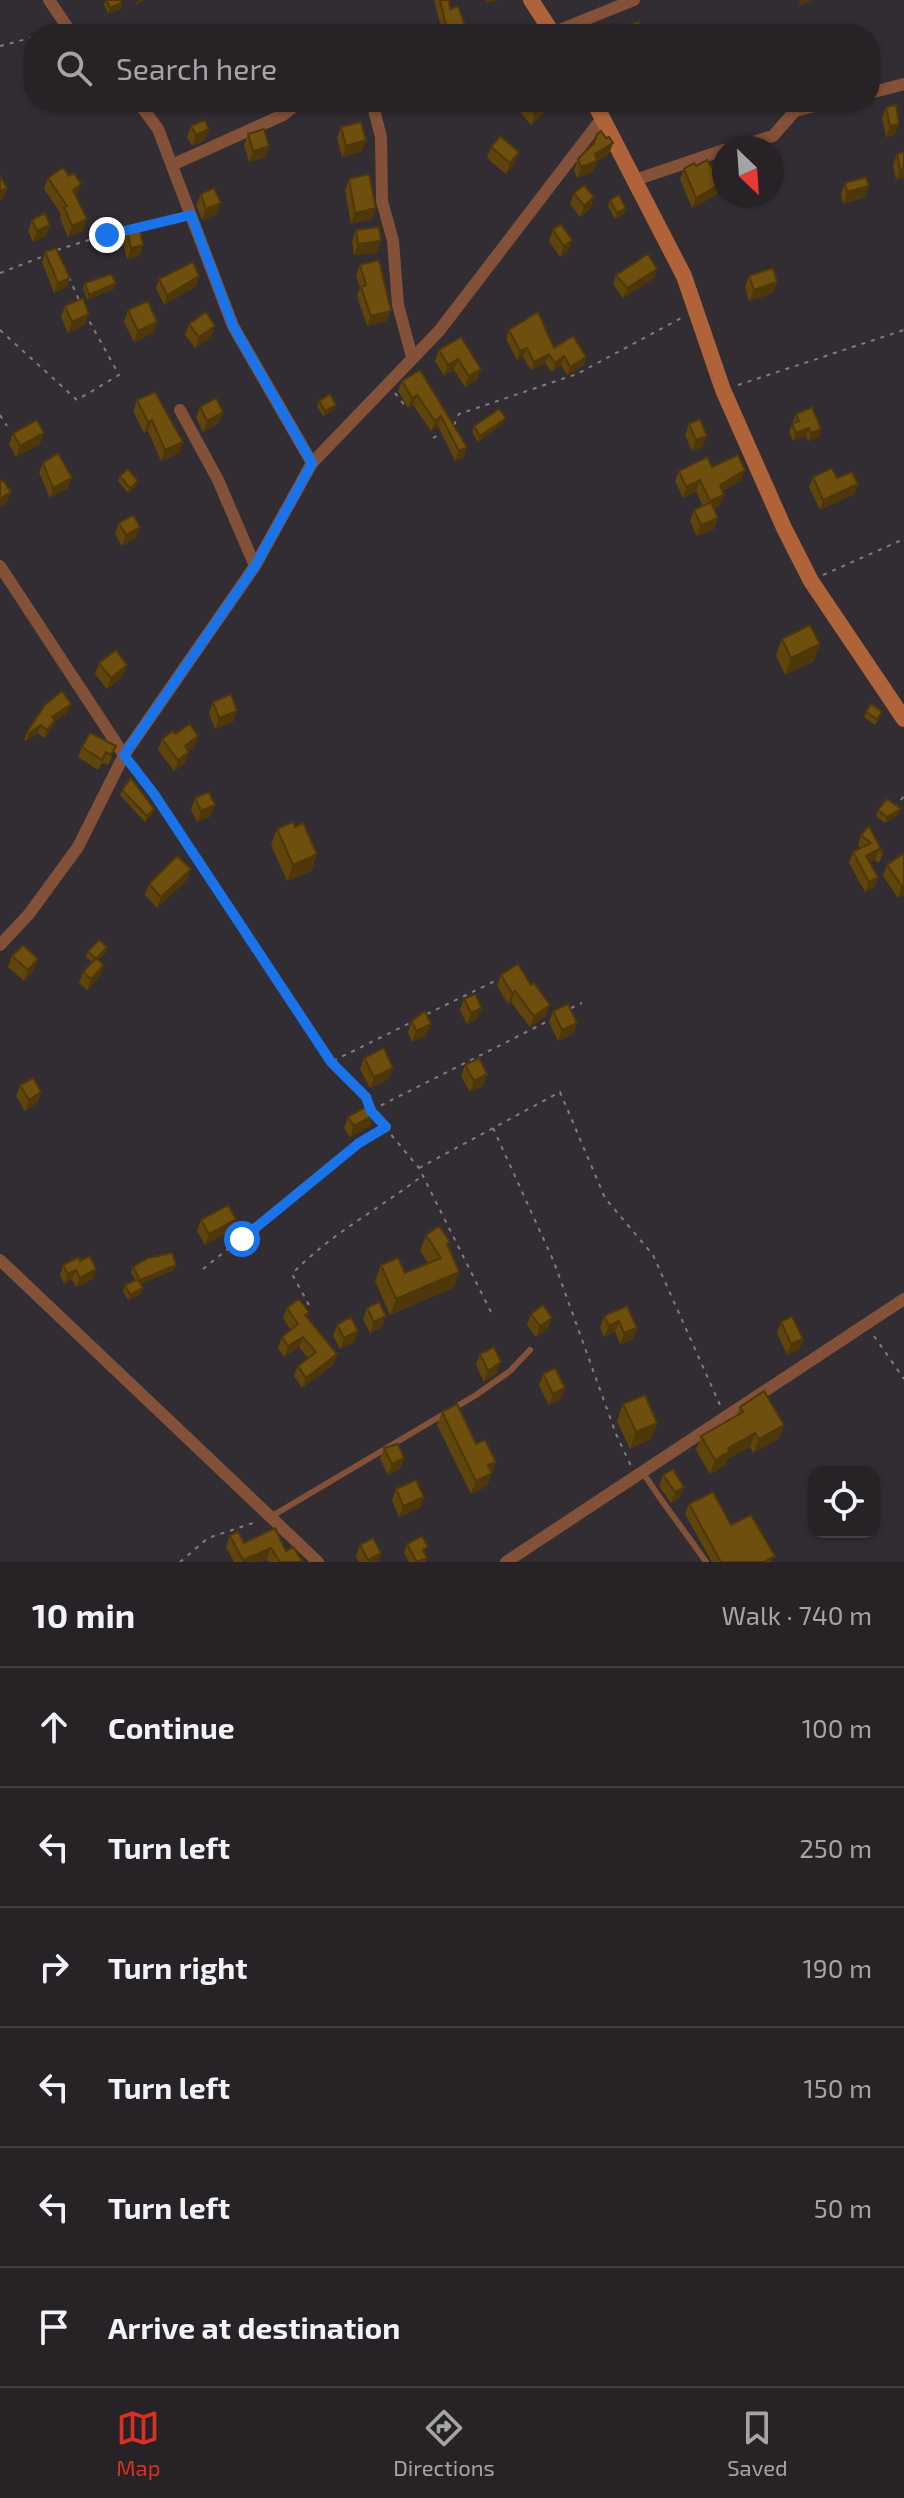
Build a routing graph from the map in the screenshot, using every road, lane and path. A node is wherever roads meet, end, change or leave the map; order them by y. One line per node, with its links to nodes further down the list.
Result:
1 (49, 0): 4 (street)
2 (531, 0): 5 (street)
3 (634, 0): 6 (street)
4 (65, 24)
5 (543, 24)
6 (567, 24)
7 (24, 40): 8 (path)
8 (0, 46)
9 (904, 84): 10 (street)
10 (880, 90)
11 (145, 112): 19 (street)
12 (287, 112): 19 (street)
13 (375, 112): 29 (street)
14 (596, 112): 29 (street)
15 (600, 112): 20 (street)
16 (794, 112): 17 (street)
17 (773, 136)
18 (712, 154): 20 (street)
19 (172, 165): 21 (street)
20 (635, 180): 26 (street)
21 (191, 215): 22 (path); 39 (street)
22 (56, 251)
23 (43, 256): 24 (path)
24 (0, 273)
25 (67, 274): 27 (path)
26 (695, 310): 31 (street); 36 (path)
27 (0, 330)
28 (904, 330): 31 (path)
29 (412, 357): 30 (street)
30 (389, 382): 32 (path); 39 (street)
31 (723, 390): 43 (street)
32 (406, 407)
33 (180, 410): 42 (street)
34 (0, 415): 35 (path)
35 (7, 426)
36 (454, 426)
37 (444, 432): 38 (path)
38 (433, 438)
39 (312, 463): 42 (street)
40 (904, 539): 43 (path)
41 (0, 566): 45 (street)
42 (255, 566): 45 (street)
43 (811, 581): 44 (street)
44 (904, 719)
45 (124, 755): 48 (street); 55 (path)
46 (904, 796): 47 (path)
47 (888, 817)
48 (0, 945)
49 (497, 980): 52 (path)
50 (582, 1003): 51 (path)
51 (570, 1009)
52 (428, 1014)
53 (558, 1015): 56 (path)
54 (414, 1021): 55 (path)
55 (331, 1062): 56 (path)
56 (371, 1111): 57 (path)
57 (386, 1127): 59 (path); 62 (path)
58 (492, 1128): 59 (path); 69 (path); 70 (path)
59 (419, 1168): 60 (path)
60 (423, 1176): 64 (path); 65 (path)
61 (0, 1260): 71 (street)
62 (203, 1269)
63 (904, 1299): 66 (street)
64 (309, 1305)
65 (491, 1312)
66 (866, 1326): 68 (path); 69 (street)
67 (530, 1350): 71 (lane)
68 (904, 1379)
69 (725, 1417): 70 (street)
70 (639, 1472): 74 (street); 75 (lane)
71 (272, 1516): 72 (path); 73 (street)
72 (180, 1562)
73 (318, 1562)
74 (506, 1562)
75 (706, 1562)

